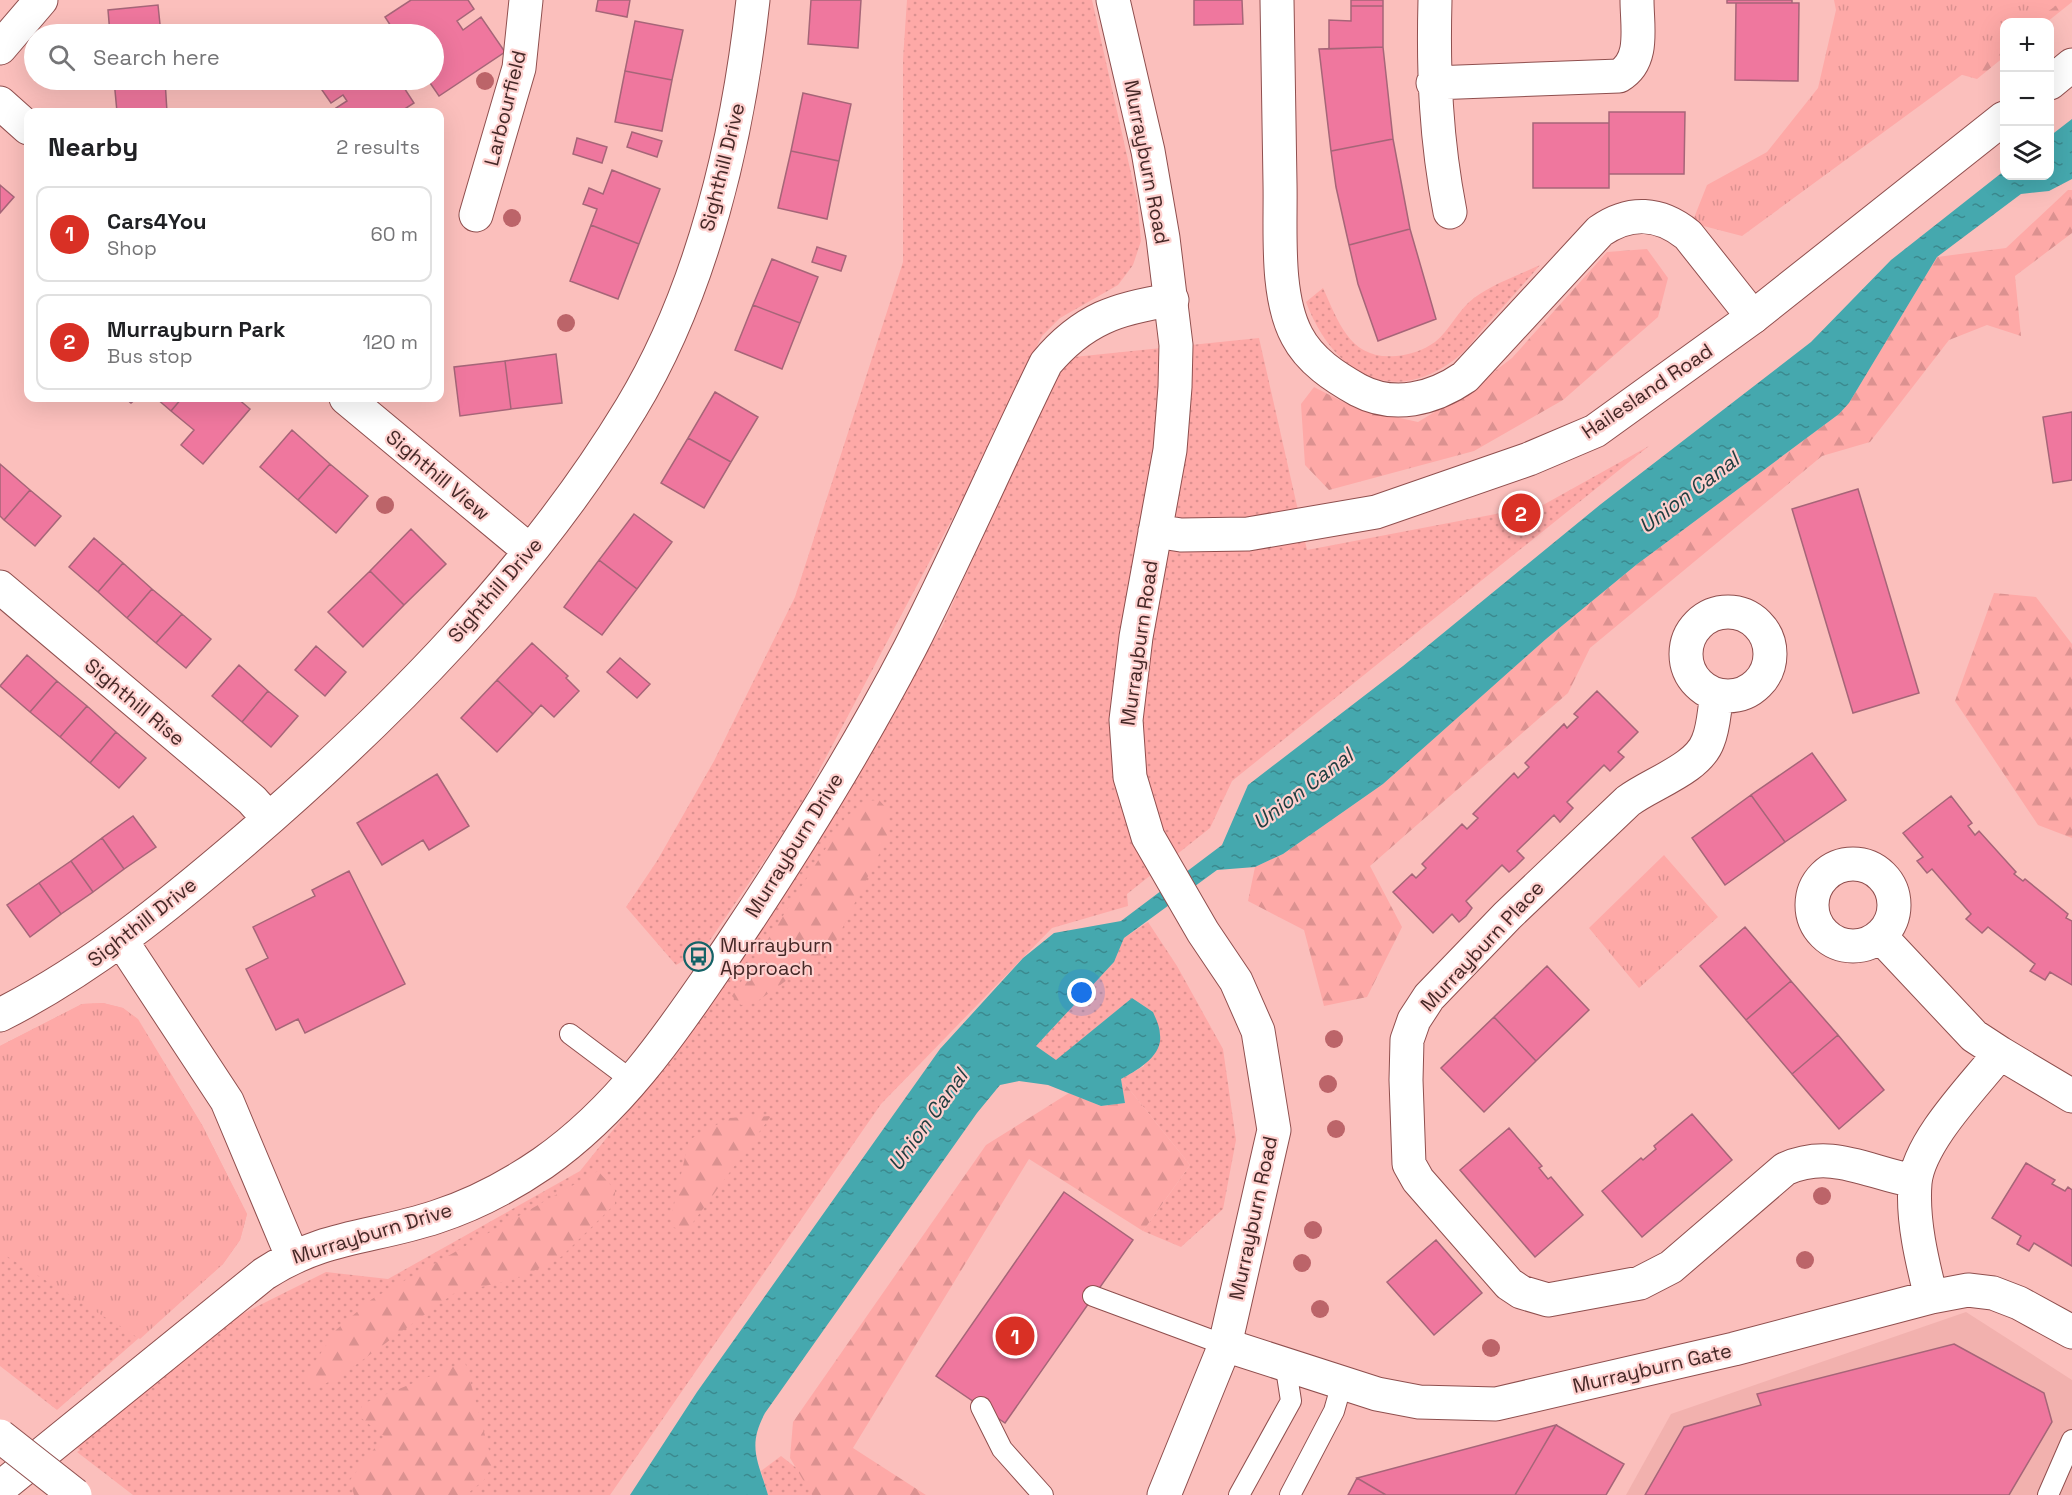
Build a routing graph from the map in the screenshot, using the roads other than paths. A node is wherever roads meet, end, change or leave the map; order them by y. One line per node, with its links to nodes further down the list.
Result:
1 (41, 0): 8 (street)
2 (526, 0): 16 (street, Larbourfield)
3 (753, 0): 21 (street, Sighthill Drive)
4 (1113, 0): 17 (street, Murrayburn Road)
5 (1277, 0): 18 (street)
6 (1435, 0): 11 (street)
7 (1637, 0): 11 (street)
8 (0, 48)
9 (2072, 65): 10 (street)
10 (2054, 79)
11 (1433, 83): 15 (street)
12 (0, 104): 14 (street)
13 (2000, 121): 18 (street, Hailesland Road)
14 (24, 125)
15 (1450, 212)
16 (476, 215)
17 (1172, 300): 20 (street, Murrayburn Road); 30 (street, Murrayburn Drive)
18 (1753, 317): 20 (street, Hailesland Road)
19 (351, 402): 21 (street, Sighthill View)
20 (1155, 531): 37 (street, Murrayburn Road)
21 (530, 551): 24 (street, Sighthill Drive)
22 (0, 586): 24 (street, Sighthill Rise)
23 (1717, 695): 32 (street, Murrayburn Place)
24 (269, 819): 26 (street, Sighthill Drive)
25 (1880, 936): 29 (street)
26 (121, 940): 27 (street, Sighthill Drive); 33 (street)
27 (0, 1015)
28 (570, 1034): 30 (lane)
29 (2000, 1053): 31 (street); 32 (street)
30 (634, 1082): 33 (street, Murrayburn Drive)
31 (2072, 1096)
32 (1915, 1181): 35 (street)
33 (292, 1256): 43 (street, Murrayburn Drive)
34 (1093, 1296): 37 (lane)
35 (1931, 1297): 36 (street, Murrayburn Gate); 39 (street, Murrayburn Gate)
36 (2072, 1332)
37 (1225, 1345): 38 (street, Murrayburn Gate); 47 (street, Murrayburn Road)
38 (1285, 1362): 39 (street, Murrayburn Gate); 48 (lane)
39 (1342, 1383): 49 (lane)
40 (981, 1407): 46 (lane)
41 (0, 1436): 45 (street, bridge)
42 (2072, 1440): 44 (lane)
43 (0, 1488)
44 (2055, 1492)
45 (75, 1495)
46 (1043, 1495)
47 (1164, 1495)
48 (1239, 1495)
49 (1290, 1495)

